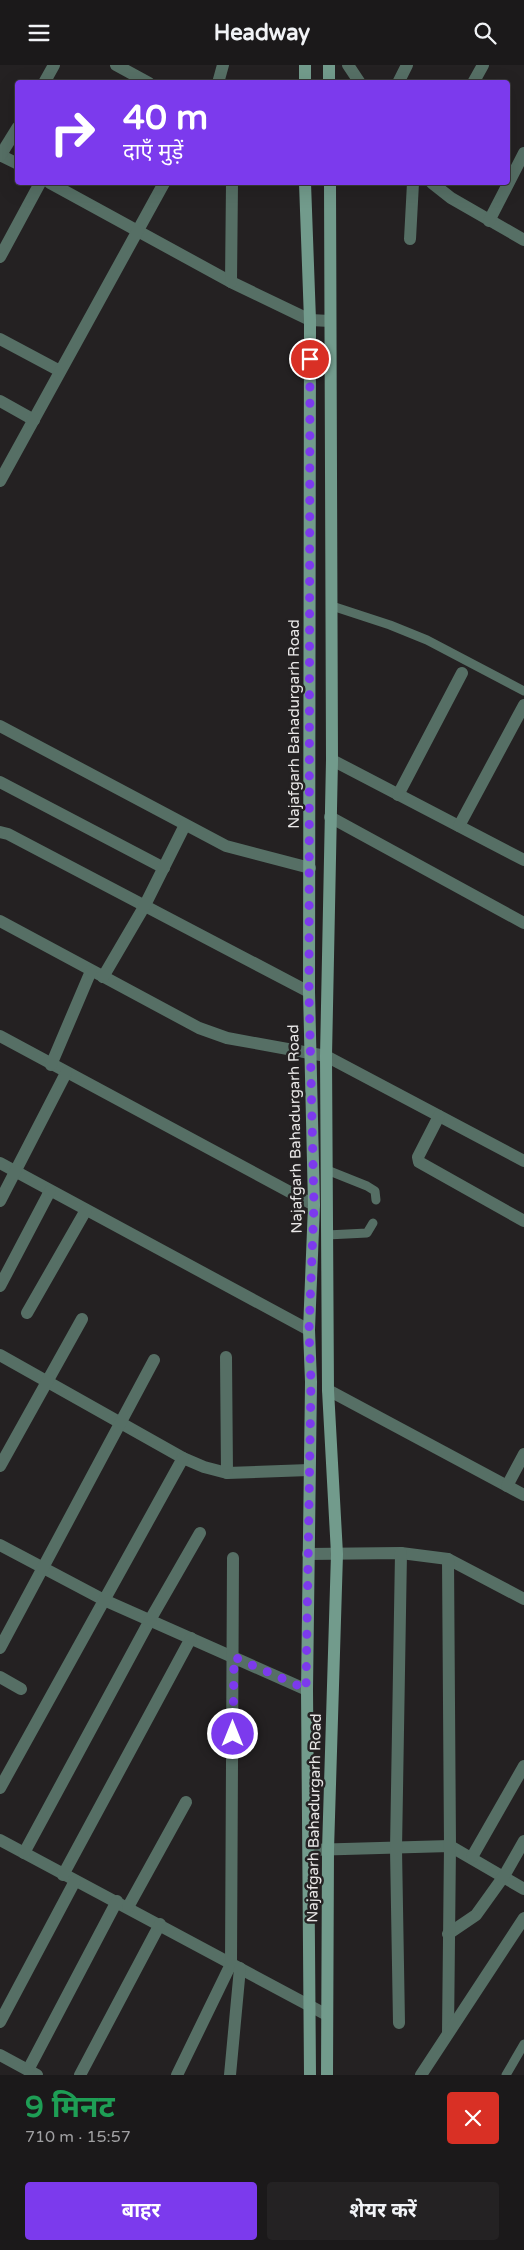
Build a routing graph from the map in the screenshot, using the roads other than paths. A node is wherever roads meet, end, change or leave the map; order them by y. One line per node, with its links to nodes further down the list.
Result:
1 (54, 65): 9 (street)
2 (116, 65): 10 (street)
3 (305, 65): 12 (main road)
4 (329, 65): 13 (main road)
5 (348, 65): 14 (street)
6 (408, 65): 15 (street)
7 (482, 65): 16 (street)
8 (221, 66): 11 (street)
9 (46, 80)
10 (144, 80)
11 (219, 80)
12 (305, 80)
13 (330, 80)
14 (358, 80)
15 (400, 80)
16 (474, 80)
17 (15, 132): 19 (street)
18 (524, 153): 21 (street)
19 (0, 155): 20 (street)
20 (15, 162)
21 (510, 180)
22 (39, 185): 35 (street)
23 (54, 185): 32 (street)
24 (163, 185): 32 (street)
25 (232, 185): 36 (street)
26 (305, 185): 37 (main road, Najafgarh Bahadurgarh Road)
27 (330, 185): 38 (main road, Najafgarh Bahadurgarh Road)
28 (413, 185): 33 (street)
29 (435, 185): 31 (street)
30 (508, 185): 31 (street)
31 (489, 221): 34 (street)
32 (137, 232): 36 (street); 40 (street)
33 (410, 239)
34 (524, 239)
35 (0, 257)
36 (231, 282): 37 (street)
37 (310, 321): 38 (street); 45 (main road, Najafgarh Bahadurgarh Road)
38 (330, 321): 44 (main road, Najafgarh Bahadurgarh Road)
39 (0, 339): 40 (street)
40 (60, 371): 42 (street)
41 (0, 401): 42 (street)
42 (34, 420): 43 (street)
43 (0, 481)
44 (332, 606): 46 (main road, Najafgarh Bahadurgarh Road); 48 (lane)
45 (310, 666): 46 (main road); 60 (main road, Najafgarh Bahadurgarh Road)
46 (332, 669): 51 (main road, Najafgarh Bahadurgarh Road)
47 (462, 673): 53 (street)
48 (524, 691)
49 (524, 705): 56 (street)
50 (0, 726): 55 (street)
51 (332, 760): 53 (street); 54 (main road, Najafgarh Bahadurgarh Road)
52 (0, 781): 59 (street)
53 (398, 795): 56 (street)
54 (330, 817): 63 (street); 69 (main road, Najafgarh Bahadurgarh Road)
55 (185, 825): 59 (street); 60 (street)
56 (459, 826): 58 (street)
57 (0, 832): 61 (street)
58 (524, 860)
59 (164, 868): 61 (street)
60 (310, 868): 66 (main road, Najafgarh Bahadurgarh Road)
61 (144, 907): 65 (street); 66 (street)
62 (0, 921): 64 (street)
63 (524, 923)
64 (91, 971): 65 (street); 70 (street)
65 (103, 977): 68 (street)
66 (309, 993): 68 (main road, Najafgarh Bahadurgarh Road)
67 (0, 1036): 70 (street)
68 (312, 1052): 69 (street); 80 (main road, Najafgarh Bahadurgarh Road)
69 (326, 1056): 72 (street); 75 (main road, Najafgarh Bahadurgarh Road)
70 (51, 1065): 71 (street)
71 (66, 1073): 76 (street); 80 (street)
72 (439, 1116): 73 (street); 82 (street)
73 (524, 1161)
74 (0, 1163): 76 (street)
75 (327, 1170): 79 (lane); 84 (main road, Najafgarh Bahadurgarh Road)
76 (16, 1173): 77 (street); 78 (street)
77 (50, 1191): 81 (street); 85 (street)
78 (0, 1201)
79 (376, 1201)
80 (314, 1205): 88 (main road, Najafgarh Bahadurgarh Road)
81 (86, 1210): 86 (street); 88 (street)
82 (524, 1221)
83 (373, 1223): 84 (lane)
84 (327, 1235): 93 (main road, Najafgarh Bahadurgarh Road)
85 (0, 1286)
86 (26, 1313)
87 (82, 1319): 92 (street)
88 (309, 1330): 98 (main road, Najafgarh Bahadurgarh Road)
89 (0, 1355): 92 (street)
90 (226, 1357): 99 (street)
91 (154, 1360): 94 (street)
92 (47, 1382): 94 (street); 97 (street)
93 (328, 1390): 100 (street); 106 (main road, Najafgarh Bahadurgarh Road)
94 (120, 1423): 96 (street); 109 (street)
95 (524, 1454): 100 (street)
96 (183, 1458): 99 (street); 111 (street)
97 (0, 1466)
98 (309, 1470): 99 (street); 105 (main road, Najafgarh Bahadurgarh Road)
99 (227, 1473)
100 (507, 1486): 101 (street)
101 (524, 1495)
102 (200, 1533): 112 (street)
103 (0, 1545): 109 (street)
104 (401, 1553): 106 (street); 108 (street); 125 (street)
105 (308, 1554): 106 (street); 118 (main road, Najafgarh Bahadurgarh Road)
106 (337, 1554): 127 (main road, Najafgarh Bahadurgarh Road)
107 (233, 1559): 115 (street)
108 (448, 1559): 110 (street); 124 (street)
109 (43, 1568): 111 (street); 114 (street)
110 (524, 1599)
111 (104, 1600): 112 (street); 120 (street)
112 (150, 1620): 113 (street); 128 (street)
113 (191, 1638): 115 (street); 130 (street)
114 (0, 1648)
115 (234, 1657): 118 (street); 138 (street)
116 (0, 1677): 117 (street)
117 (21, 1689)
118 (306, 1689): 126 (main road, Najafgarh Bahadurgarh Road)
119 (524, 1766): 129 (street)
120 (0, 1788)
121 (186, 1802): 134 (street)
122 (0, 1840): 128 (street)
123 (524, 1841): 131 (street)
124 (450, 1846): 125 (street); 129 (street); 137 (street)
125 (396, 1849): 127 (street); 142 (street)
126 (309, 1850): 127 (street); 139 (main road, Najafgarh Bahadurgarh Road)
127 (328, 1850): 140 (main road, Najafgarh Bahadurgarh Road)
128 (24, 1853): 130 (street)
129 (472, 1857): 131 (street)
130 (63, 1875): 132 (street)
131 (504, 1876): 133 (street); 137 (street)
132 (75, 1881): 134 (street); 141 (street)
133 (524, 1889)
134 (123, 1904): 136 (street); 146 (street)
135 (524, 1918): 143 (street)
136 (160, 1924): 138 (street); 147 (street)
137 (448, 1934): 143 (street)
138 (236, 1966): 139 (street); 148 (street); 149 (street)
139 (309, 2006): 140 (street); 150 (main road, Najafgarh Bahadurgarh Road)
140 (327, 2015): 151 (main road, Najafgarh Bahadurgarh Road)
141 (0, 2022)
142 (399, 2023)
143 (448, 2033): 152 (street)
144 (524, 2043): 153 (lane)
145 (0, 2055): 146 (street)
146 (32, 2073)
147 (80, 2075)
148 (177, 2075)
149 (230, 2075)
150 (310, 2075)
151 (327, 2075)
152 (420, 2075)
153 (506, 2075)

